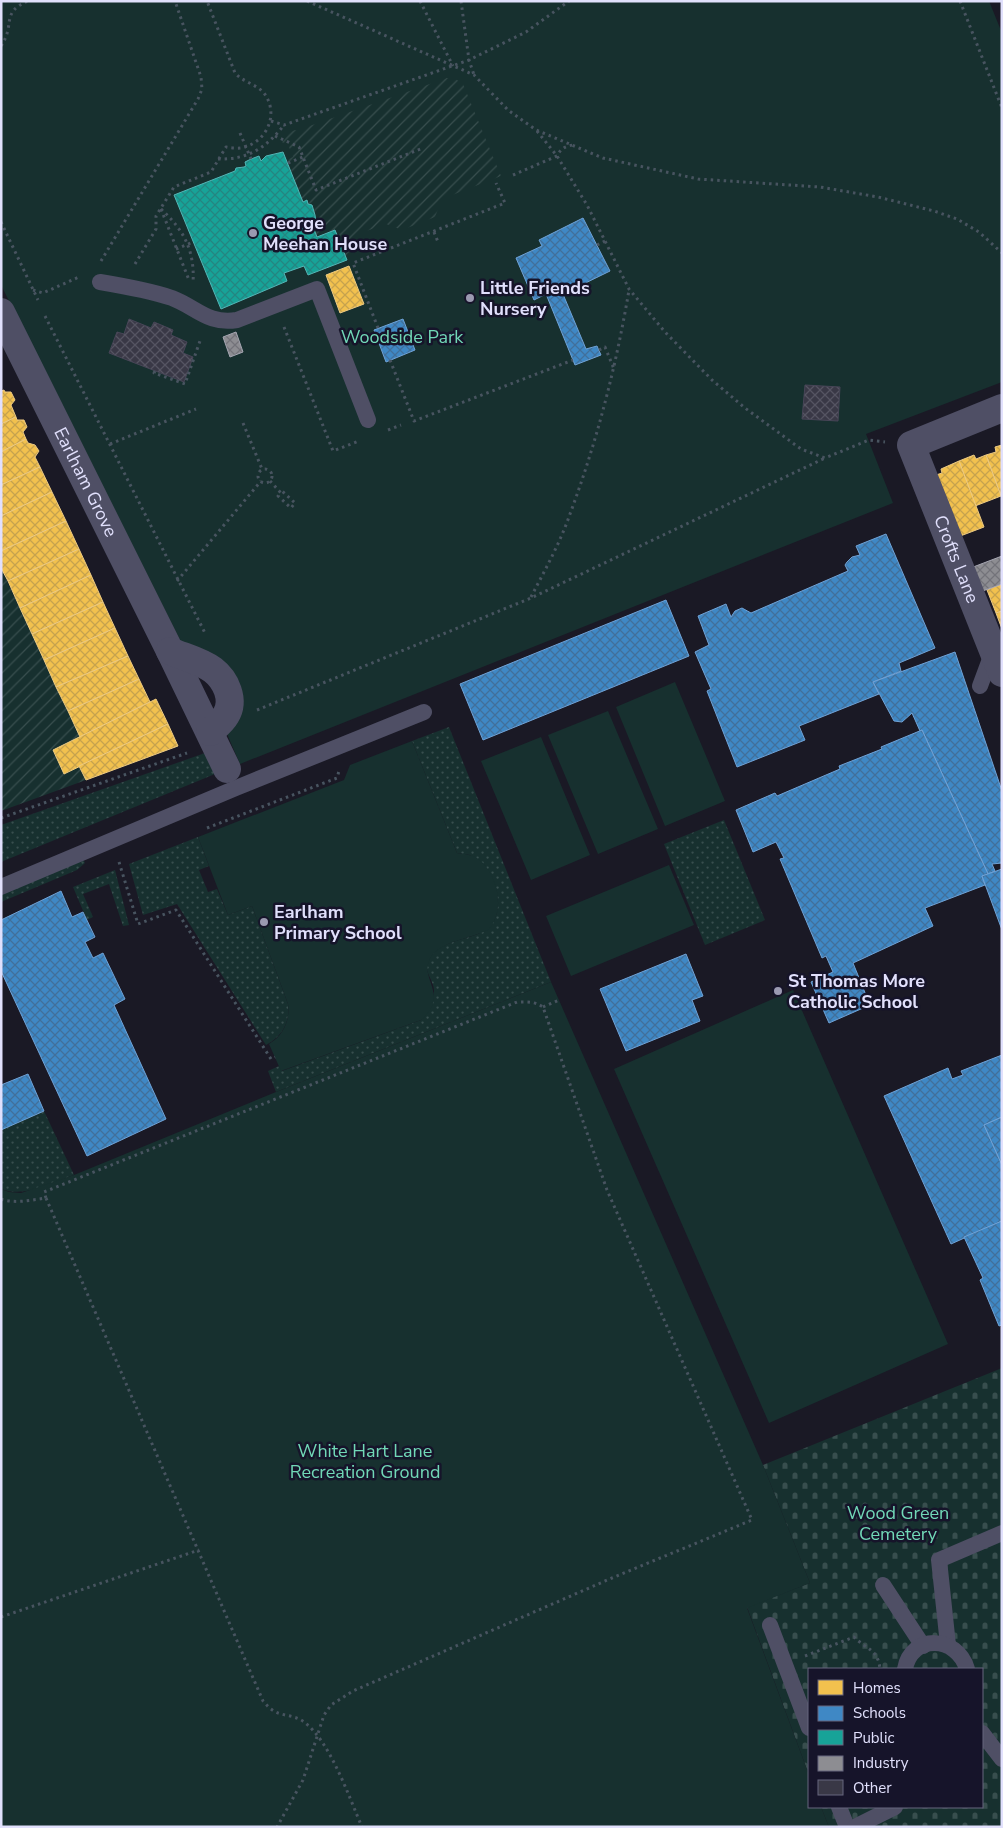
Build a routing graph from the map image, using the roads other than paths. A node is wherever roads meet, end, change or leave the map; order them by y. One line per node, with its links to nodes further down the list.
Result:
1 (100, 282): 4 (lane)
2 (1, 312): 7 (street, Earlham Grove)
3 (1002, 408): 5 (street, Crofts Lane)
4 (368, 420)
5 (992, 670)
6 (424, 712): 7 (lane)
7 (231, 778): 8 (lane)
8 (1, 887)
9 (1002, 1533): 12 (lane)
10 (883, 1584): 13 (lane)
11 (770, 1625): 16 (lane)
12 (948, 1645): 13 (lane); 15 (lane)
13 (923, 1646): 14 (lane)
14 (905, 1668)
15 (967, 1668)
16 (808, 1725)
17 (983, 1734): 18 (lane)
18 (992, 1756)
19 (839, 1808): 21 (lane)
20 (893, 1808): 22 (lane)
21 (846, 1827)
22 (855, 1827)

